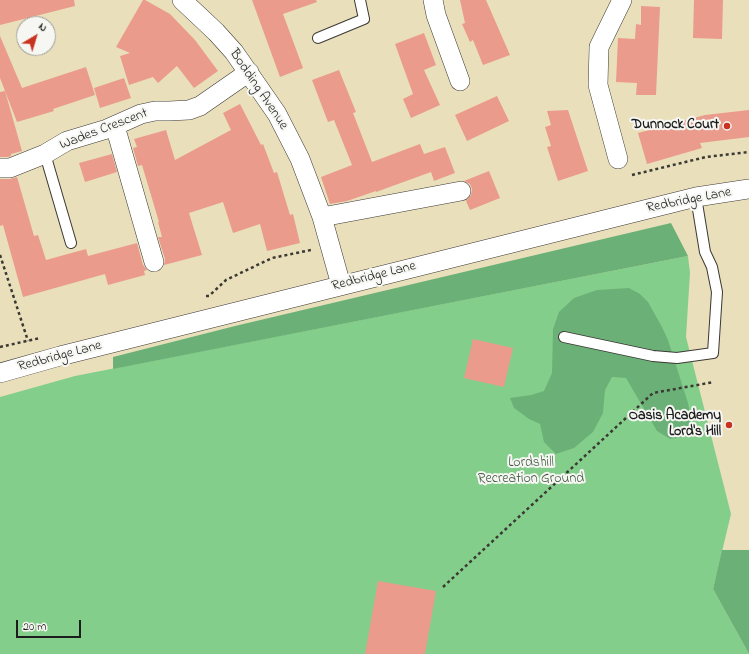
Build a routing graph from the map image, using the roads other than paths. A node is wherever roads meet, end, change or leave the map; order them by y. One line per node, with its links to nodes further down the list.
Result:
1 (360, 0): 5 (lane)
2 (433, 0): 7 (street)
3 (622, 0): 10 (street)
4 (193, 3): 6 (street, Bodding Avenue)
5 (318, 38)
6 (249, 72): 8 (street, Wades Crescent); 15 (street, Bodding Avenue)
7 (460, 80)
8 (115, 126): 9 (street, Wades Crescent); 17 (street)
9 (45, 154): 11 (street, Wades Crescent); 16 (lane)
10 (618, 159)
11 (0, 168)
12 (749, 189): 14 (street, Redbridge Lane)
13 (461, 191): 15 (street)
14 (696, 197): 18 (street, Redbridge Lane); 19 (lane)
15 (322, 217): 18 (street, Bodding Avenue)
16 (71, 243)
17 (154, 262)
18 (342, 286): 20 (street, Redbridge Lane)
19 (564, 337)
20 (0, 373)

